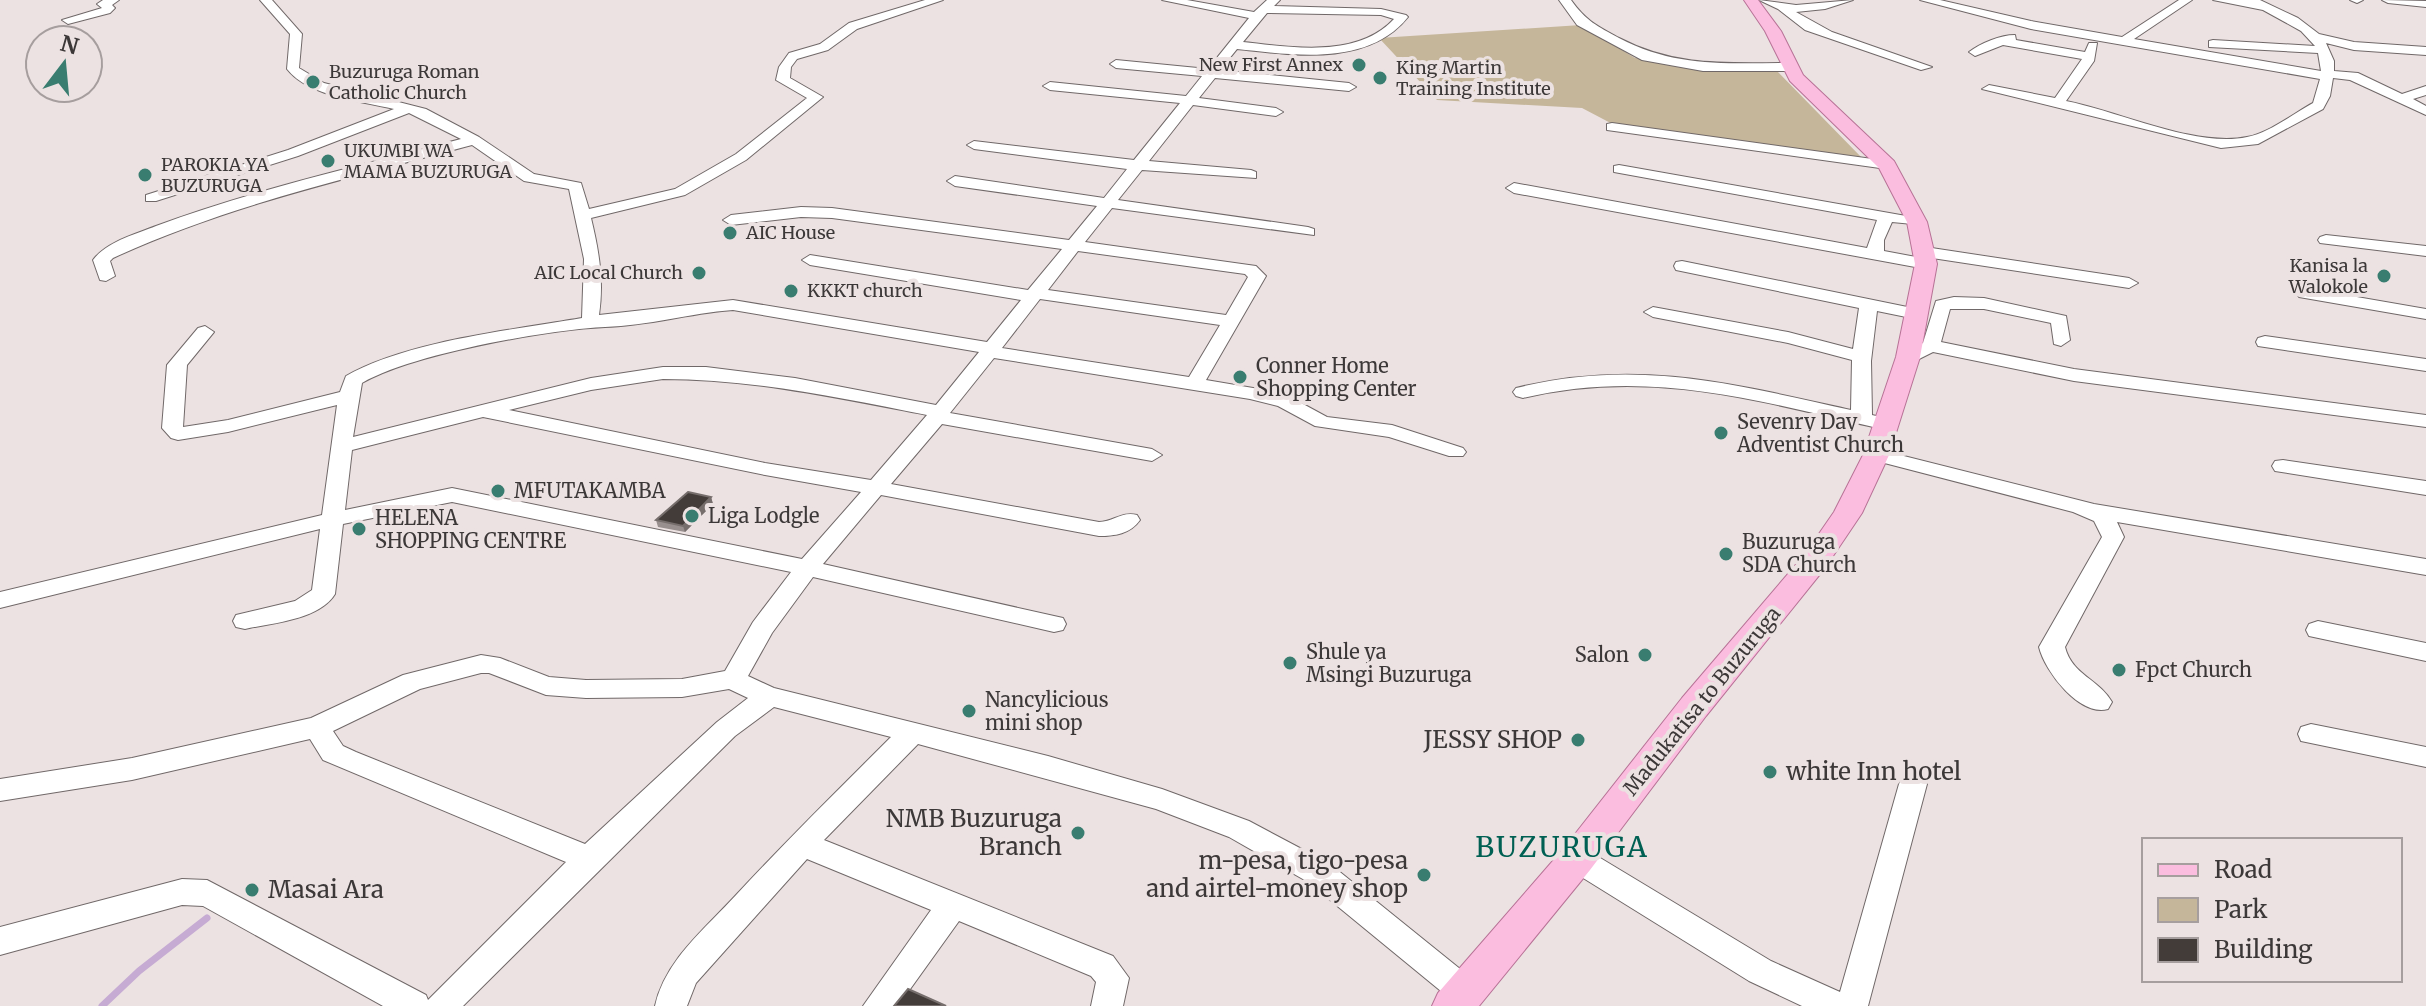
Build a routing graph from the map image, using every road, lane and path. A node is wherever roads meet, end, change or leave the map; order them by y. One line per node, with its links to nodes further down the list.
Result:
1 (113, 0): 19 (street)
2 (266, 0): 42 (street)
3 (937, 0): 56 (street)
4 (1168, 0): 16 (street)
5 (1565, 0): 31 (street)
6 (1751, 0): 31 (main road, Madukatisa to Buzuruga)
7 (1765, 0): 17 (street)
8 (1847, 0): 17 (street)
9 (1926, 0): 18 (street)
10 (2186, 0): 23 (street)
11 (2219, 0): 14 (street)
12 (2388, 0): 15 (street)
13 (1994, 1): 18 (street)
14 (2254, 1): 24 (street)
15 (2426, 4)
16 (1265, 9): 25 (street); 25 (street)
17 (1784, 9): 32 (street)
18 (1972, 10): 20 (street)
19 (68, 20)
20 (2031, 25): 21 (street); 22 (street)
21 (2094, 37): 23 (street); 29 (street)
22 (1999, 41): 27 (street); 29 (street)
23 (2124, 42): 28 (street)
24 (2320, 43): 26 (street); 28 (street); 34 (street)
25 (1235, 45): 33 (street)
26 (2426, 51)
27 (1975, 52)
28 (2191, 53): 34 (street)
29 (2090, 57): 41 (street)
30 (1116, 64): 33 (street)
31 (1790, 67): 48 (main road, Madukatisa to Buzuruga)
32 (1926, 67)
33 (1213, 71): 36 (street); 40 (street)
34 (2328, 75): 39 (street); 41 (street)
35 (1050, 86): 40 (street)
36 (1349, 87)
37 (1989, 89): 41 (street)
38 (2426, 90): 39 (street)
39 (2399, 100): 43 (street)
40 (1192, 101): 44 (street); 49 (street)
41 (2058, 103)
42 (410, 108): 46 (street); 54 (street)
43 (2426, 111)
44 (1276, 112)
45 (1612, 127): 48 (street)
46 (474, 140): 56 (street); 68 (street)
47 (974, 145): 49 (street)
48 (1887, 165): 59 (main road, Madukatisa to Buzuruga)
49 (1139, 166): 51 (street); 55 (street)
50 (1619, 169): 57 (street)
51 (1251, 175)
52 (955, 181): 55 (street)
53 (1514, 188): 64 (street)
54 (151, 198)
55 (1107, 203): 60 (street); 62 (street)
56 (582, 215): 76 (street)
57 (1887, 216): 59 (street); 64 (street)
58 (731, 220): 62 (street)
59 (1917, 222): 65 (main road, Madukatisa to Buzuruga)
60 (1308, 232)
61 (2326, 240): 63 (street)
62 (1071, 246): 71 (street); 77 (street)
63 (2426, 251)
64 (1875, 255): 65 (street)
65 (1925, 258): 69 (street); 74 (main road, Madukatisa to Buzuruga)
66 (810, 260): 71 (street)
67 (1682, 266): 72 (street)
68 (106, 276)
69 (2129, 283)
70 (2305, 293): 75 (street)
71 (1034, 294): 77 (street); 81 (street)
72 (1869, 304): 74 (street); 83 (street)
73 (1653, 312): 83 (street)
74 (1916, 314): 82 (main road, Madukatisa to Buzuruga)
75 (2426, 314)
76 (595, 321): 81 (street); 87 (street)
77 (1232, 321): 85 (street)
78 (205, 332): 87 (street)
79 (2061, 340): 82 (street)
80 (2265, 342): 84 (street)
81 (990, 350): 85 (street); 89 (street)
82 (1919, 351): 90 (street); 91 (main road, Madukatisa to Buzuruga)
83 (1860, 356): 91 (street)
84 (2426, 365)
85 (1195, 383): 93 (street)
86 (1523, 392): 91 (street)
87 (349, 396): 92 (street)
88 (483, 411): 89 (street); 92 (street); 98 (street)
89 (939, 415): 94 (street); 98 (street)
90 (2426, 421)
91 (1874, 422): 95 (main road, Madukatisa to Buzuruga)
92 (342, 446): 100 (street)
93 (1456, 452)
94 (1152, 455)
95 (1876, 455): 99 (street); 120 (main road, Madukatisa to Buzuruga)
96 (2283, 466): 97 (street)
97 (2426, 488)
98 (876, 489): 101 (street); 103 (street)
99 (2088, 511): 102 (street); 111 (street)
100 (333, 519): 103 (street); 104 (street); 105 (street)
101 (1129, 520)
102 (2426, 567)
103 (807, 568): 106 (street); 109 (street)
104 (0, 600)
105 (245, 621)
106 (1054, 624)
107 (2318, 630): 108 (street)
108 (2426, 652)
109 (733, 679): 110 (street); 112 (street)
110 (770, 696): 113 (street); 119 (street)
111 (2099, 702)
112 (317, 727): 117 (street); 119 (street)
113 (913, 732): 118 (street); 123 (street)
114 (2311, 734): 115 (street)
115 (2426, 757)
116 (1913, 784): 130 (street)
117 (0, 790)
118 (802, 844): 121 (street); 126 (street)
119 (589, 859): 125 (street)
120 (1577, 859): 123 (main road, Madukatisa to Buzuruga); 129 (street)
121 (953, 905): 127 (street); 128 (street)
122 (0, 941): 124 (street)
123 (1458, 998)
124 (414, 1006)
125 (441, 1006)
126 (671, 1006)
127 (879, 1006)
128 (1107, 1006)
129 (1836, 1006)
130 (1852, 1006)

